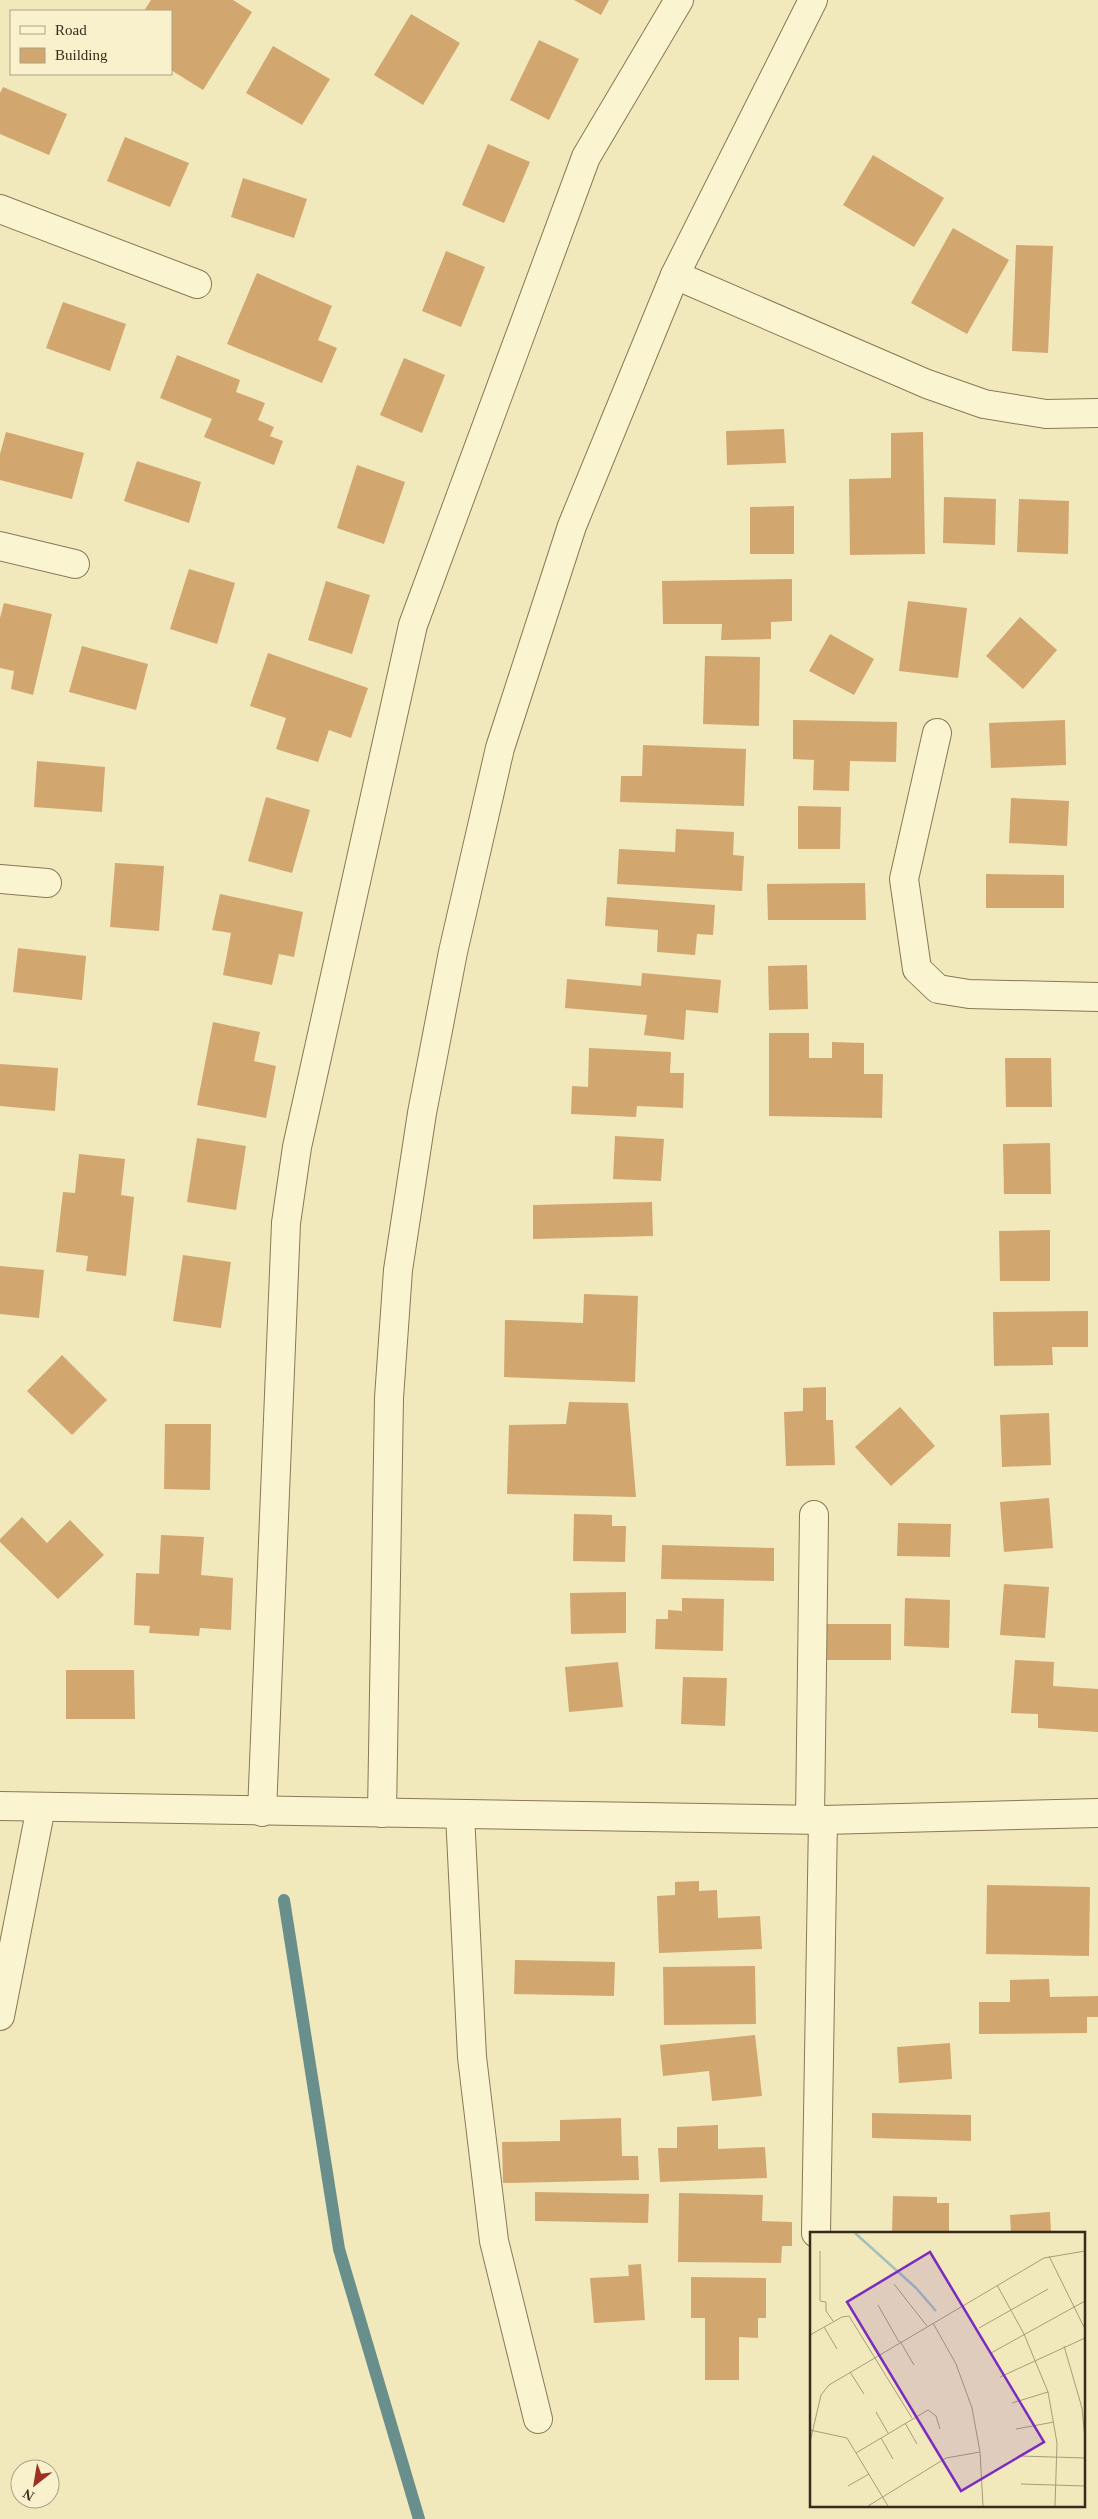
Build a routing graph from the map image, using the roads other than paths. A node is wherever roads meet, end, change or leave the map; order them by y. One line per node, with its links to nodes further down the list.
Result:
1 (679, 0): 16 (street)
2 (813, 0): 4 (street)
3 (0, 209): 5 (street)
4 (675, 275): 6 (street); 17 (street)
5 (197, 284)
6 (1098, 413)
7 (0, 546): 8 (street)
8 (75, 564)
9 (937, 733): 12 (street)
10 (0, 879): 11 (street)
11 (47, 883)
12 (1098, 997)
13 (814, 1515): 20 (street)
14 (0, 1806): 15 (street)
15 (41, 1807): 16 (street); 21 (street)
16 (262, 1812): 17 (street)
17 (382, 1813): 19 (street)
18 (1098, 1813): 20 (street)
19 (460, 1814): 20 (street); 23 (street)
20 (816, 1819): 22 (street)
21 (0, 2016)
22 (816, 2232)
23 (538, 2419)

